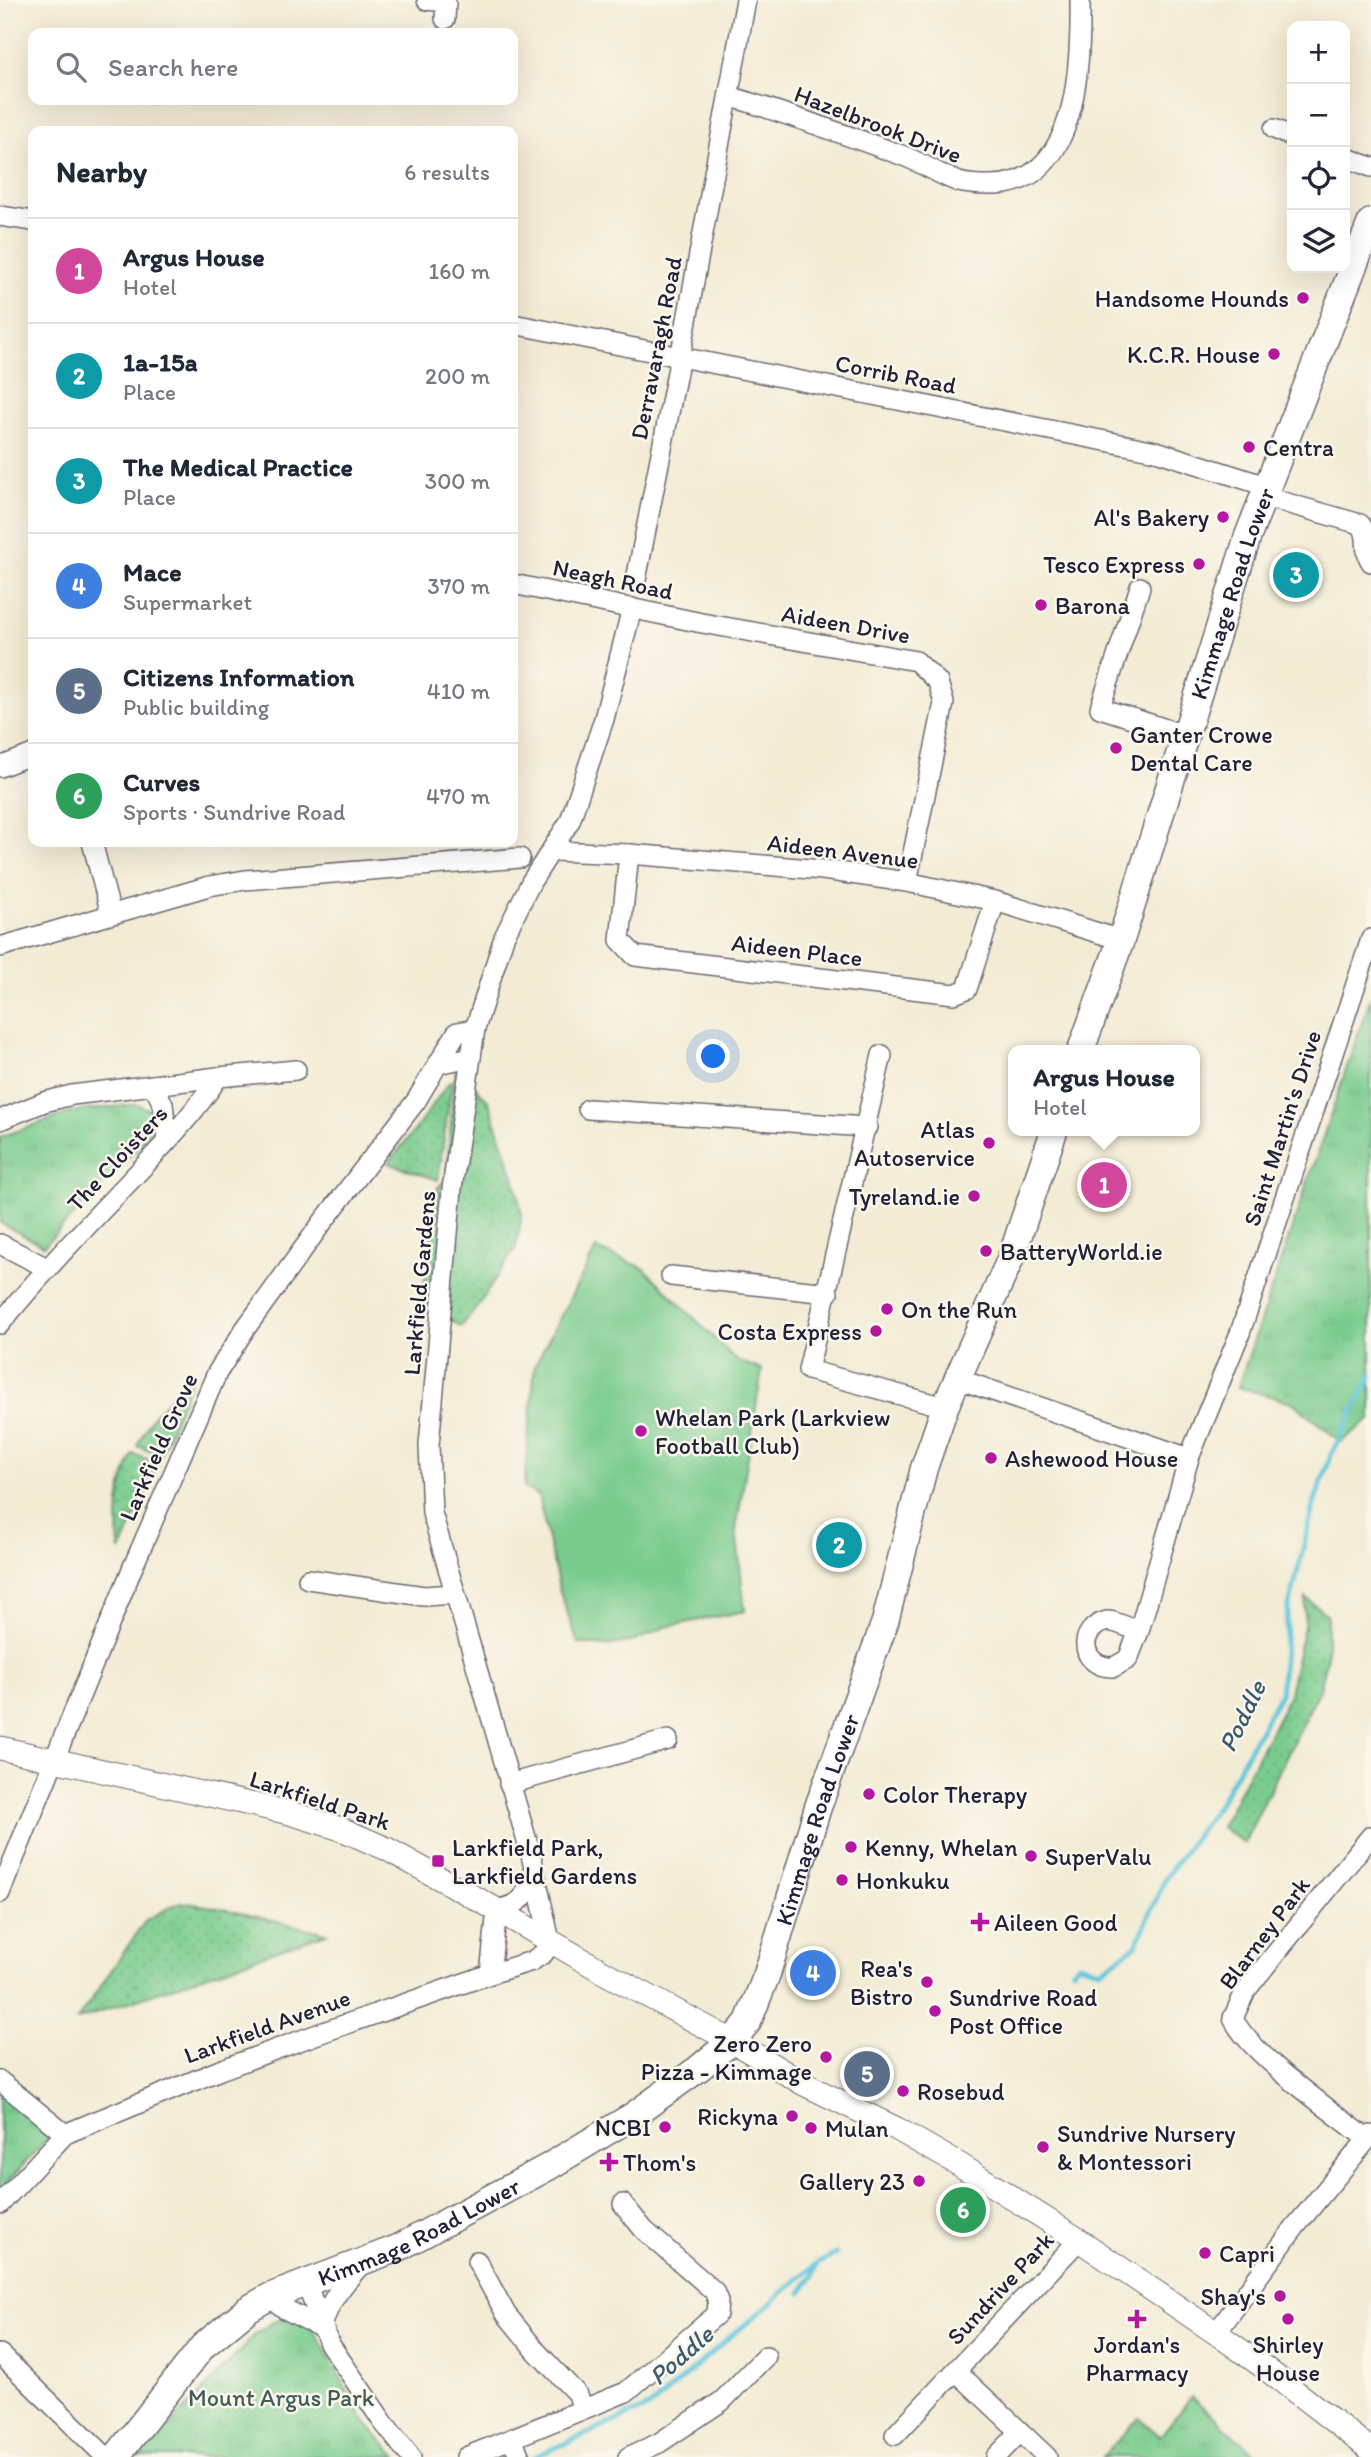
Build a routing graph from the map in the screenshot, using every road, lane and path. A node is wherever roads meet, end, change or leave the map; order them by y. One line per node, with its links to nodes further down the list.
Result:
1 (426, 0): 4 (street)
2 (746, 0): 5 (street)
3 (1080, 0): 5 (street, Hazelbrook Drive)
4 (445, 19)
5 (729, 96): 12 (street, Derravaragh Road)
6 (1350, 159): 7 (street)
7 (1371, 167)
8 (0, 216): 9 (street)
9 (28, 220)
10 (1369, 229): 13 (main road, Kimmage Road Lower)
11 (518, 325): 12 (street, Corrib Road)
12 (680, 356): 13 (street, Corrib Road); 15 (street, Derravaragh Road)
13 (1264, 491): 14 (street, Corrib Road); 20 (main road, Kimmage Road Lower)
14 (1371, 562)
15 (636, 580)
16 (518, 585): 18 (street, Neagh Road)
17 (1140, 587): 20 (street)
18 (632, 608): 19 (street, Neagh Road); 24 (street)
19 (702, 623): 27 (street, Aideen Drive)
20 (1185, 735): 31 (main road, Kimmage Road Lower)
21 (28, 756): 22 (street)
22 (0, 767)
23 (93, 847): 29 (street)
24 (552, 851): 25 (street, Aideen Avenue); 33 (street, Larkfield Gardens)
25 (629, 854): 27 (street, Aideen Avenue); 28 (street, Aideen Place)
26 (520, 858): 29 (street)
27 (907, 882): 28 (street, Aideen Avenue)
28 (995, 901): 31 (street, Aideen Avenue)
29 (111, 914): 32 (street)
30 (1371, 939): 53 (street, Saint Martin's Drive)
31 (1121, 940): 34 (main road, Kimmage Road Lower)
32 (0, 947)
33 (475, 1029): 36 (street, Larkfield Gardens); 37 (street, Larkfield Grove)
34 (1083, 1045)
35 (882, 1055): 43 (street)
36 (471, 1057): 37 (street); 55 (street, Larkfield Gardens)
37 (438, 1063): 59 (street, Larkfield Grove)
38 (296, 1070): 39 (street, The Cloisters)
39 (218, 1077): 40 (street, The Cloisters); 45 (street, The Cloisters)
40 (153, 1085): 42 (street, The Cloisters); 45 (street)
41 (588, 1109): 43 (street)
42 (0, 1120)
43 (867, 1127): 49 (street)
44 (1052, 1136): 51 (main road, Kimmage Road Lower)
45 (167, 1141): 47 (street, The Cloisters)
46 (0, 1244): 47 (street)
47 (47, 1268): 50 (street, The Cloisters)
48 (671, 1276): 49 (street)
49 (828, 1293): 52 (street)
50 (0, 1324)
51 (958, 1379): 52 (main road, Kimmage Road Lower); 53 (street)
52 (944, 1407): 67 (main road, Kimmage Road Lower)
53 (1189, 1458): 56 (street, Saint Martin's Drive)
54 (308, 1580): 55 (street)
55 (454, 1594): 60 (street, Larkfield Gardens)
56 (1139, 1631)
57 (668, 1740): 60 (street)
58 (0, 1748): 59 (street, Larkfield Park)
59 (53, 1761): 63 (street, Larkfield Grove); 64 (street, Larkfield Park)
60 (509, 1784): 62 (street, Larkfield Gardens)
61 (1371, 1836): 70 (street, Blarney Park)
62 (534, 1868): 64 (street); 65 (street, Larkfield Gardens)
63 (0, 1893)
64 (497, 1910): 65 (street, Larkfield Park); 66 (street)
65 (550, 1941): 66 (street, Larkfield Avenue); 67 (street)
66 (490, 1974): 69 (street, Larkfield Avenue)
67 (732, 2041): 73 (street); 74 (main road, Kimmage Road Lower)
68 (0, 2081): 69 (street)
69 (65, 2133): 71 (street)
70 (1369, 2137): 79 (street, Blarney Park)
71 (0, 2204)
72 (623, 2204): 83 (street)
73 (1079, 2240): 79 (street); 82 (street, Sundrive Park)
74 (364, 2262): 76 (main road, Kimmage Road Lower); 78 (street)
75 (477, 2262): 83 (street)
76 (306, 2283): 77 (main road, Kimmage Road Lower); 78 (street)
77 (269, 2297): 78 (street, Kimmage Road Lower); 89 (main road, Kimmage Road Lower)
78 (322, 2328): 90 (street)
79 (1216, 2333): 87 (street)
80 (0, 2354): 88 (street)
81 (766, 2356): 92 (street)
82 (956, 2371): 84 (street, Sundrive Park); 85 (street, Sundrive Park)
83 (583, 2409): 86 (street)
84 (1020, 2432): 93 (street); 94 (street, Sundrive Park)
85 (895, 2435)
86 (517, 2450): 91 (street)
87 (1371, 2450)
88 (106, 2457)
89 (116, 2457)
90 (411, 2457)
91 (466, 2457)
92 (628, 2457)
93 (996, 2457)
94 (1047, 2457)

